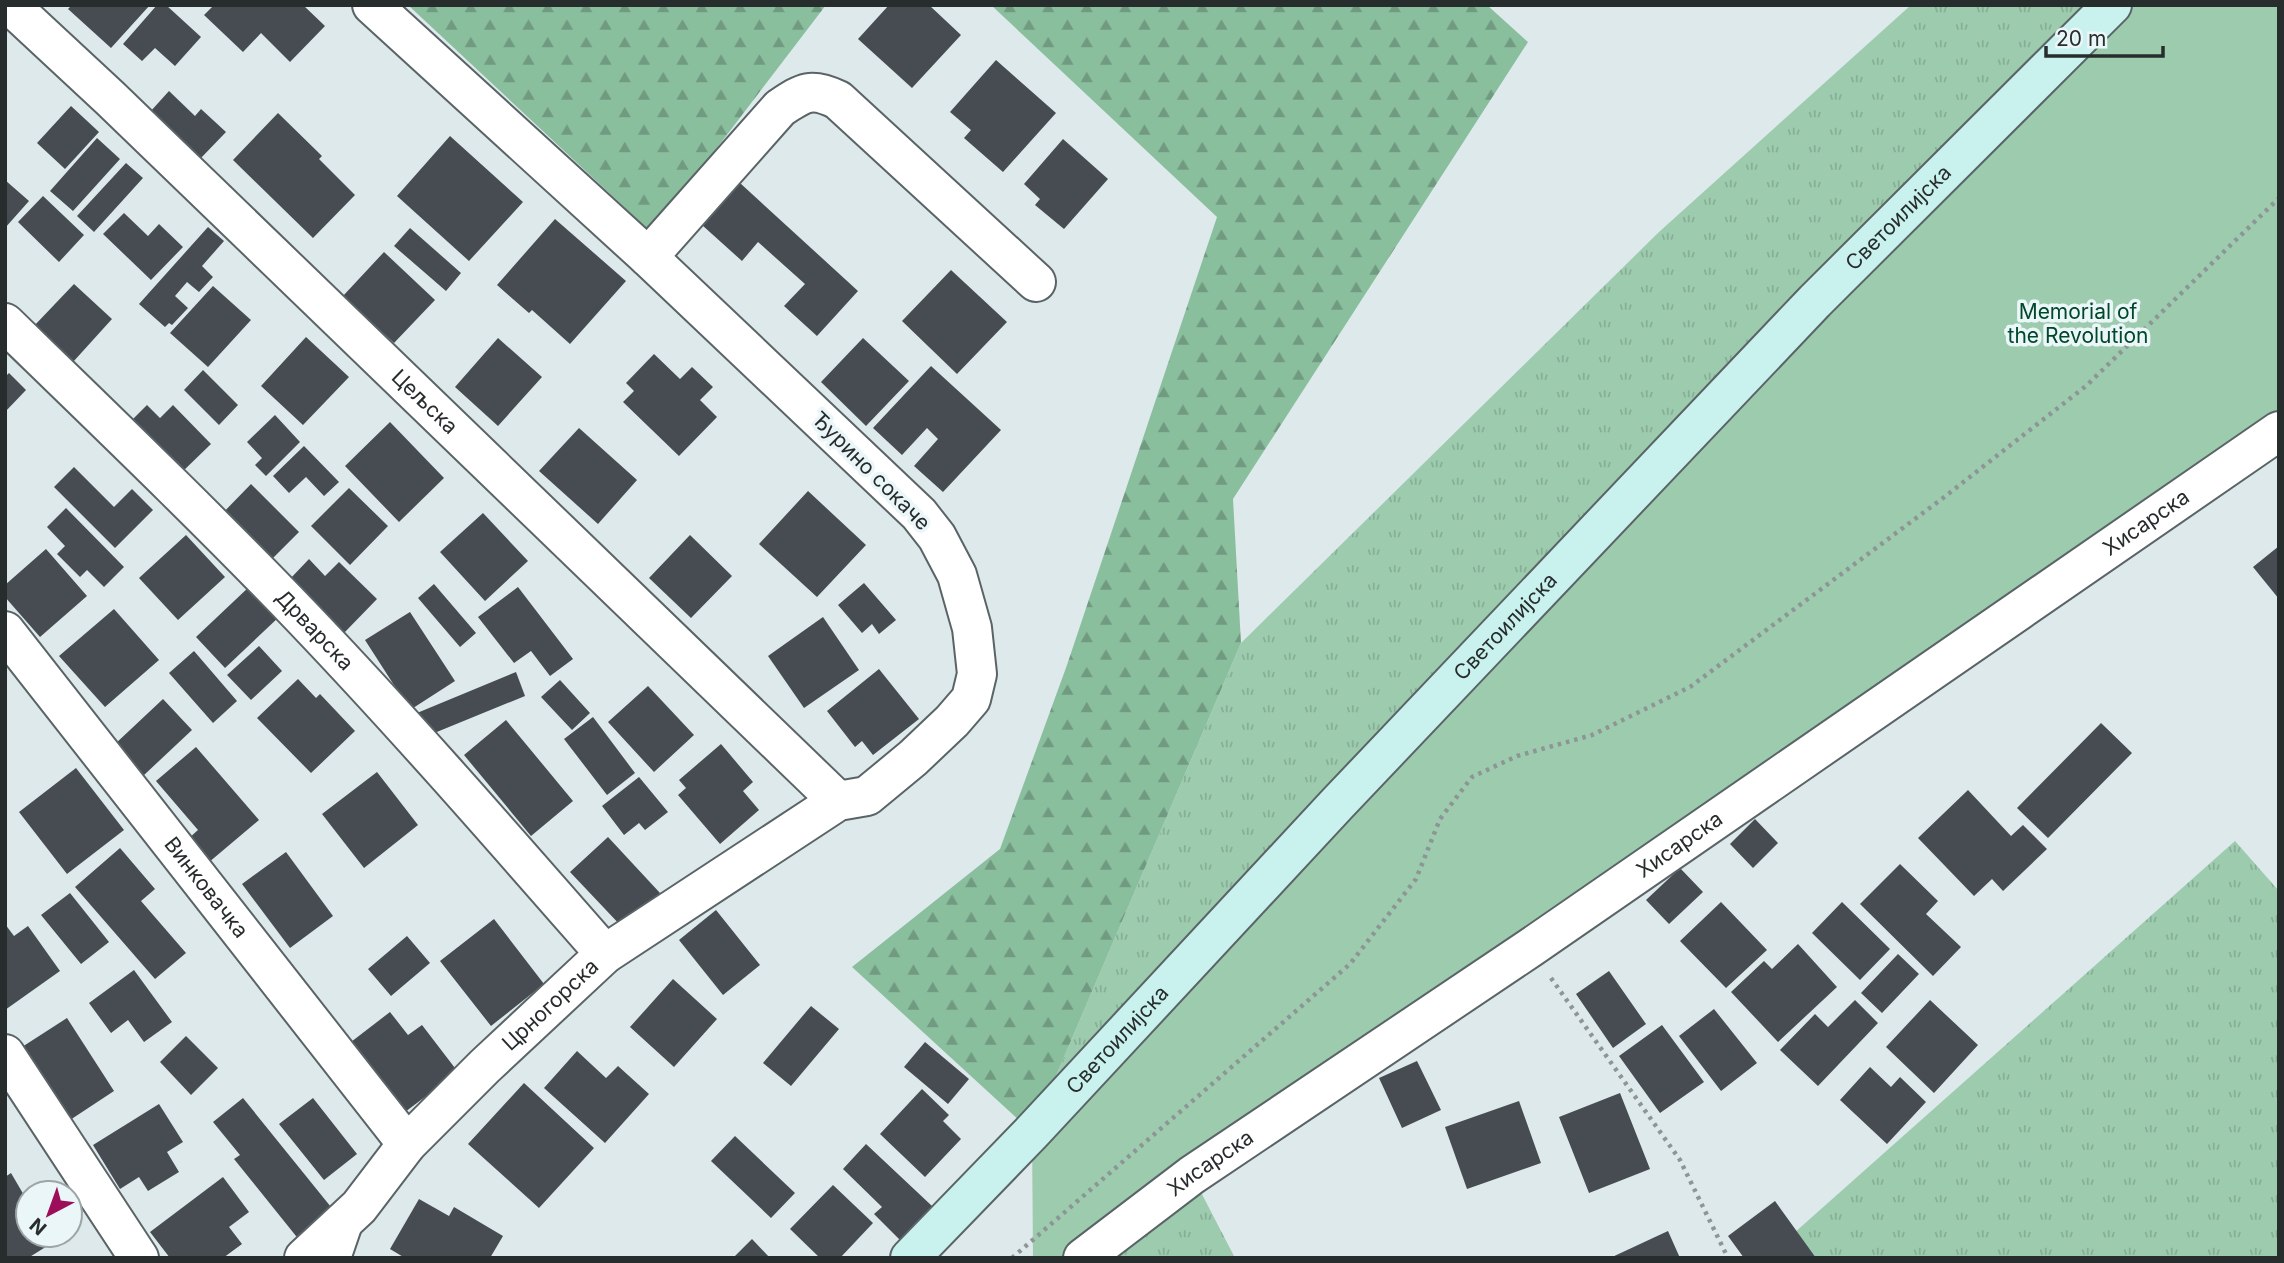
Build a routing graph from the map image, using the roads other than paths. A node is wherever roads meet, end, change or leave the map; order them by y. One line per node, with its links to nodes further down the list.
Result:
1 (10, 5): 9 (street, Цељска)
2 (372, 5): 4 (street, Ђурино сокаче)
3 (2112, 5): 17 (street, Светоилијска)
4 (648, 257): 5 (street); 9 (street, Ђурино сокаче)
5 (1035, 282)
6 (5, 323): 10 (street, Дрварска)
7 (2279, 431): 18 (street, Хисарска)
8 (5, 631): 12 (street, Винковачка)
9 (838, 801): 10 (street, Црногорска)
10 (605, 954): 12 (street, Црногорска)
11 (5, 1054): 14 (street)
12 (407, 1144): 13 (street, Црногорска)
13 (359, 1207): 15 (street, Црногорска); 16 (lane)
14 (139, 1258)
15 (304, 1258)
16 (341, 1258)
17 (910, 1258)
18 (1083, 1258)

